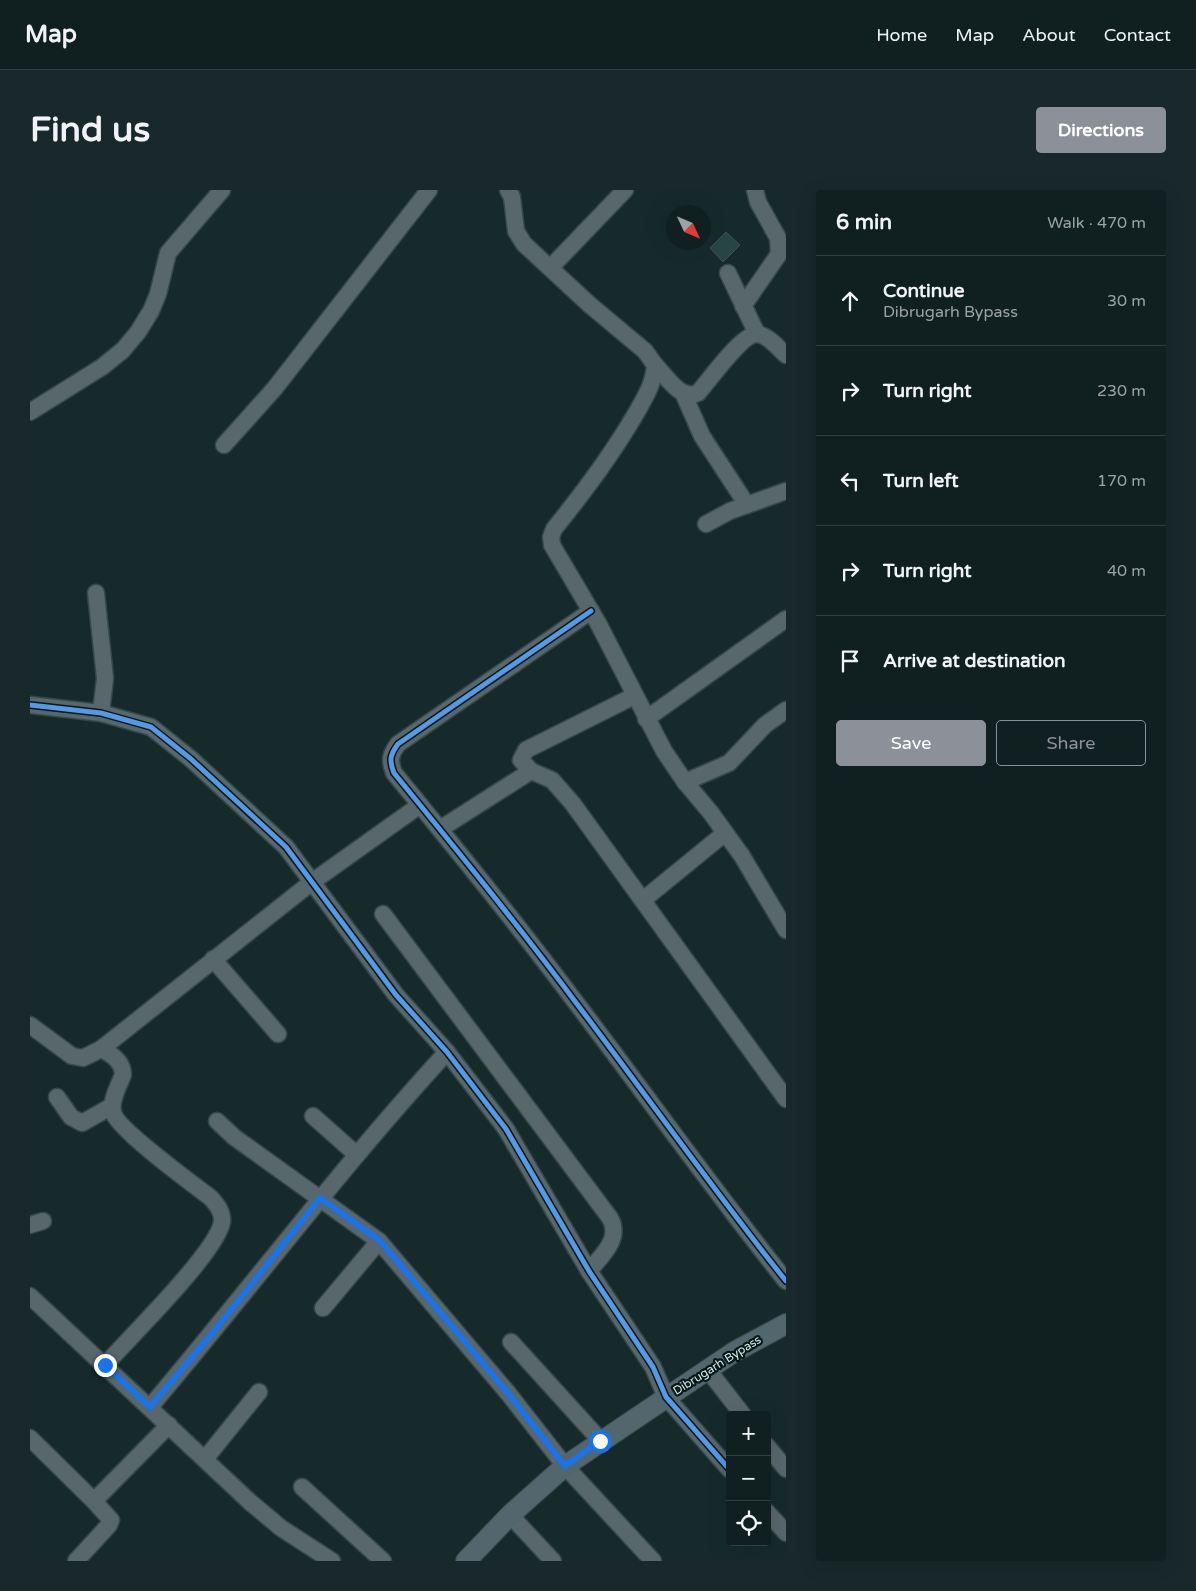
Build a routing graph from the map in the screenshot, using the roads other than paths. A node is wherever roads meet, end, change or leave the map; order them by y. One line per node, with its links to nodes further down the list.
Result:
1 (222, 190): 13 (street)
2 (429, 190): 14 (street)
3 (508, 190): 6 (street)
4 (625, 190): 6 (street)
5 (755, 190): 8 (street)
6 (551, 267): 11 (street)
7 (728, 273): 8 (street)
8 (743, 306): 9 (street)
9 (757, 334): 10 (street); 12 (street)
10 (786, 355)
11 (655, 365): 12 (street); 19 (street)
12 (684, 395): 16 (street)
13 (30, 412)
14 (224, 445)
15 (786, 491): 16 (street)
16 (746, 506): 17 (street)
17 (706, 524)
18 (96, 593): 24 (street)
19 (592, 611): 21 (street); 28 (street)
20 (786, 619): 25 (street)
21 (634, 696): 25 (street); 26 (street)
22 (30, 705): 24 (street)
23 (786, 710): 27 (street)
24 (101, 713): 31 (street)
25 (646, 719): 27 (street)
26 (531, 771): 29 (street); 32 (street)
27 (684, 782): 30 (street)
28 (420, 805): 29 (street); 31 (street)
29 (440, 829): 49 (street)
30 (725, 833): 32 (street); 34 (street)
31 (312, 882): 35 (street); 39 (street)
32 (643, 900): 41 (street)
33 (383, 914): 48 (street)
34 (786, 930)
35 (213, 959): 37 (street); 38 (street)
36 (30, 1025): 38 (street)
37 (278, 1034)
38 (102, 1049): 42 (street)
39 (447, 1052): 45 (street); 48 (street)
40 (57, 1097): 42 (street)
41 (786, 1099)
42 (112, 1106): 54 (street)
43 (313, 1116): 45 (street)
44 (216, 1121): 46 (street)
45 (357, 1155): 46 (street)
46 (320, 1198): 47 (street); 58 (street)
47 (379, 1240): 51 (street); 66 (street)
48 (589, 1271): 57 (street)
49 (786, 1281)
50 (30, 1296): 54 (street)
51 (323, 1308)
52 (786, 1324): 55 (main road, Dibrugarh Bypass)
53 (511, 1342): 62 (street)
54 (105, 1365): 58 (street)
55 (708, 1370): 57 (main road, Dibrugarh Bypass); 59 (street)
56 (259, 1392): 64 (street)
57 (666, 1397): 62 (main road, Dibrugarh Bypass); 65 (street)
58 (150, 1407): 60 (street)
59 (740, 1411)
60 (169, 1425): 64 (street); 69 (street)
61 (30, 1438): 69 (street)
62 (600, 1441): 66 (main road, Dibrugarh Bypass)
63 (771, 1451): 67 (street)
64 (205, 1459): 74 (street)
65 (726, 1465)
66 (565, 1466): 70 (main road, Dibrugarh Bypass); 78 (street)
67 (786, 1469)
68 (302, 1487): 75 (street)
69 (94, 1501): 73 (street)
70 (510, 1515): 76 (main road, Dibrugarh Bypass); 77 (street)
71 (771, 1516): 72 (street)
72 (786, 1533)
73 (76, 1561)
74 (332, 1561)
75 (384, 1561)
76 (466, 1561)
77 (554, 1561)
78 (653, 1561)

